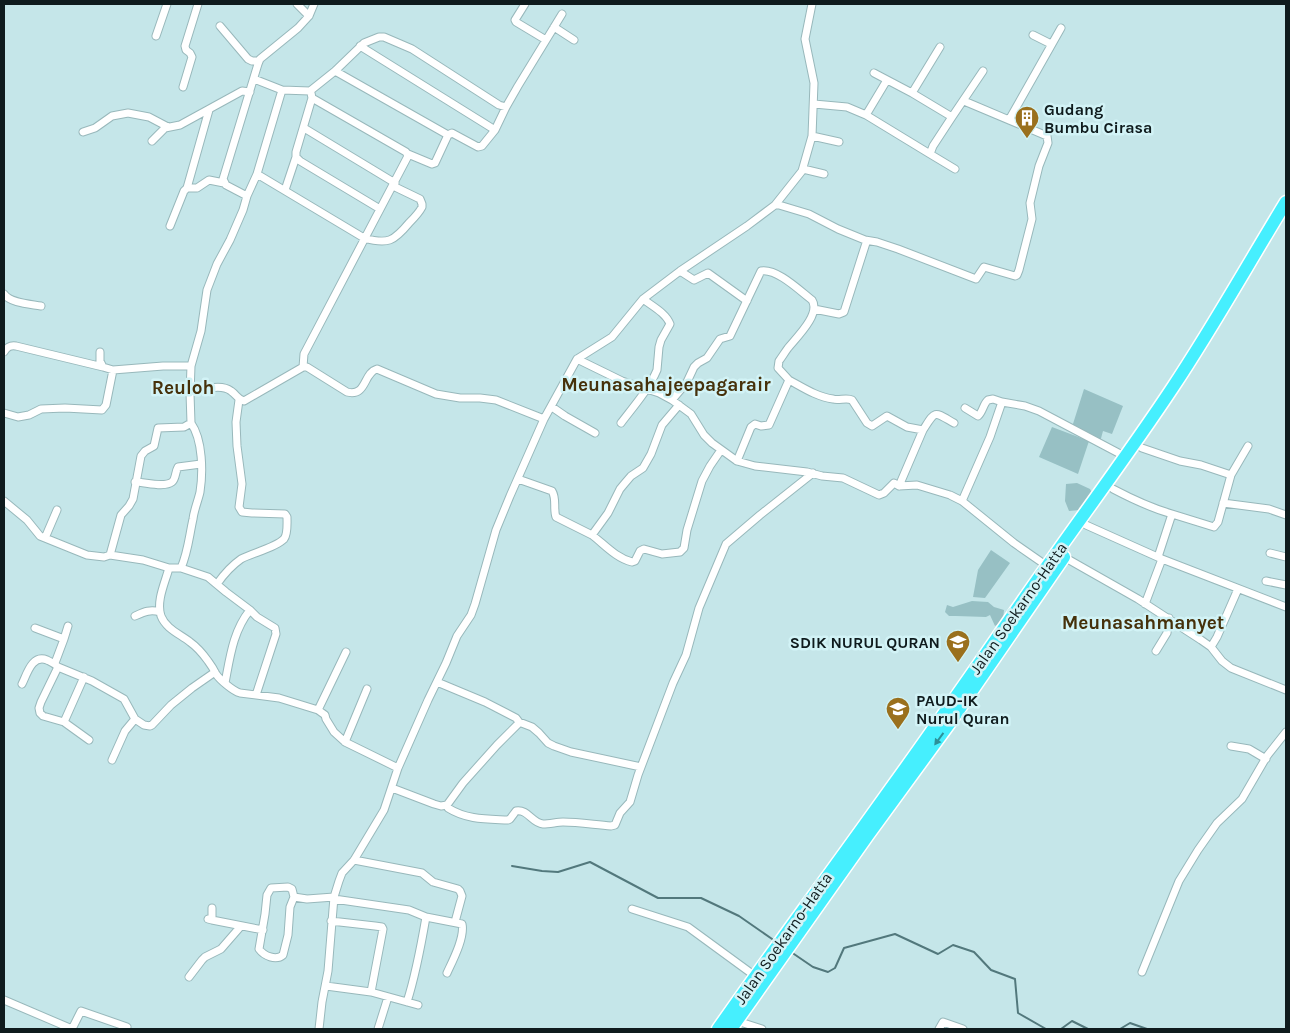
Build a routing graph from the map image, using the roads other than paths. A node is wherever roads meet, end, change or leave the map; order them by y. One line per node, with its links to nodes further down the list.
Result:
1 (168, 4): 13 (street)
2 (198, 4): 25 (street)
3 (297, 4): 8 (street)
4 (314, 4): 8 (street)
5 (524, 4): 14 (street)
6 (812, 4): 31 (street)
7 (562, 14): 10 (street)
8 (309, 16): 19 (street)
9 (220, 26): 19 (street)
10 (554, 27): 14 (street); 15 (street)
11 (1061, 28): 16 (street)
12 (1033, 35): 16 (street)
13 (156, 36)
14 (546, 40): 32 (street)
15 (574, 40)
16 (1051, 44): 36 (street)
17 (360, 46): 20 (street); 32 (street); 39 (street)
18 (940, 47): 28 (street)
19 (259, 62): 23 (street)
20 (335, 71): 29 (street); 41 (street)
21 (983, 71): 30 (street)
22 (874, 73): 24 (street)
23 (255, 76): 26 (street); 27 (street)
24 (887, 80): 28 (street); 34 (street)
25 (183, 88)
26 (282, 90): 29 (street); 50 (street)
27 (250, 92): 33 (street); 52 (street)
28 (912, 93): 35 (street)
29 (311, 94): 38 (street); 45 (street)
30 (964, 101): 35 (street); 36 (street)
31 (814, 104): 34 (street); 42 (street)
32 (506, 107): 39 (street)
33 (209, 110): 37 (street); 54 (street)
34 (866, 116): 46 (street)
35 (952, 117): 46 (street)
36 (1008, 120): 63 (street)
37 (168, 127): 40 (street); 43 (street)
38 (304, 128): 47 (street); 53 (street)
39 (495, 130): 41 (street)
40 (83, 132)
41 (448, 135): 45 (street)
42 (812, 136): 44 (street); 48 (street)
43 (152, 141)
44 (839, 142)
45 (408, 154): 53 (street)
46 (930, 154): 49 (street)
47 (296, 157): 55 (street); 59 (street)
48 (803, 169): 51 (street); 58 (street)
49 (955, 169)
50 (256, 174): 55 (street); 56 (street)
51 (824, 174)
52 (224, 183): 54 (street); 56 (street)
53 (394, 184): 59 (street); 62 (street)
54 (187, 188): 61 (street)
55 (285, 190): 62 (street)
56 (247, 196): 75 (street)
57 (1286, 202): 64 (highway, Jalan Soekarno-Hatta)
58 (775, 205): 63 (street); 65 (street)
59 (380, 209): 62 (street)
60 (1286, 218): 64 (highway, Jalan Soekarno-Hatta)
61 (170, 226)
62 (364, 238): 77 (street)
63 (865, 240): 71 (street)
64 (1253, 264): 66 (highway, Jalan Soekarno-Hatta)
65 (680, 271): 68 (street); 69 (street)
66 (1245, 278): 96 (highway, Jalan Soekarno-Hatta); 98 (highway, Jalan Soekarno-Hatta)
67 (4, 294): 70 (street)
68 (642, 300): 74 (street); 80 (street)
69 (747, 301): 71 (street); 83 (street)
70 (41, 306)
71 (814, 309): 79 (street)
72 (4, 352): 76 (street)
73 (100, 352): 76 (street)
74 (577, 359): 80 (street); 86 (street)
75 (191, 366): 78 (street); 81 (street)
76 (102, 367): 78 (street)
77 (303, 367): 82 (street); 89 (street)
78 (114, 370): 88 (street)
79 (788, 380): 93 (street); 99 (street)
80 (646, 389): 83 (street); 91 (street)
81 (190, 392): 82 (street); 90 (street)
82 (239, 400): 125 (street)
83 (672, 400): 85 (street)
84 (1002, 402): 87 (street); 98 (street); 108 (street)
85 (679, 405): 97 (street); 114 (street)
86 (552, 407): 89 (street); 94 (street)
87 (965, 408)
88 (4, 413)
89 (544, 419): 103 (street)
90 (191, 423): 100 (street); 104 (street)
91 (621, 423)
92 (954, 424): 93 (street)
93 (923, 430): 105 (street)
94 (595, 433)
95 (1248, 446): 102 (street)
96 (1142, 448): 102 (street); 106 (highway, Jalan Soekarno-Hatta)
97 (721, 450): 99 (street); 114 (street)
98 (1126, 457): 113 (highway, Jalan Soekarno-Hatta)
99 (737, 461): 101 (street)
100 (201, 464): 104 (street); 123 (street)
101 (813, 473): 105 (street); 160 (street)
102 (1232, 475): 109 (street)
103 (518, 478): 114 (street); 143 (street)
104 (135, 482): 117 (street)
105 (899, 486): 108 (street)
106 (1113, 489): 111 (street); 113 (highway, Jalan Soekarno-Hatta)
107 (4, 501): 115 (street)
108 (962, 501): 121 (street)
109 (1223, 503): 111 (street); 112 (street)
110 (57, 510): 115 (street)
111 (1172, 514): 120 (street)
112 (1286, 514)
113 (1080, 529): 118 (highway, Jalan Soekarno-Hatta); 120 (street); 121 (highway, Jalan Soekarno-Hatta)
114 (592, 536)
115 (45, 538): 117 (street)
116 (1270, 553): 119 (street)
117 (110, 555): 122 (street)
118 (1064, 557): 128 (street); 149 (highway, Jalan Soekarno-Hatta)
119 (1286, 557)
120 (1160, 560): 127 (street); 128 (street)
121 (1047, 566): 149 (highway, Jalan Soekarno-Hatta)
122 (169, 568): 123 (street); 131 (street)
123 (181, 568): 125 (street)
124 (1266, 581): 126 (street)
125 (217, 584): 130 (street)
126 (1286, 585)
127 (1237, 591): 129 (street); 137 (street)
128 (1146, 604): 133 (street)
129 (1286, 605)
130 (250, 610): 144 (street); 148 (street)
131 (160, 612): 132 (street); 141 (street)
132 (135, 616)
133 (1169, 618): 137 (street); 138 (street)
134 (68, 626): 136 (street)
135 (35, 628): 136 (street)
136 (64, 639): 140 (street)
137 (1211, 647): 147 (street)
138 (1156, 651)
139 (346, 652): 150 (street)
140 (56, 665): 142 (street); 145 (street); 152 (street)
141 (215, 672): 144 (street); 151 (street)
142 (84, 677): 151 (street); 152 (street)
143 (437, 682): 153 (street); 161 (street)
144 (225, 683): 148 (street)
145 (22, 684)
146 (367, 689): 156 (street)
147 (1286, 690)
148 (256, 695): 150 (street)
149 (962, 696): 174 (highway, Jalan Soekarno-Hatta)
150 (318, 710): 156 (street)
151 (135, 719): 159 (street)
152 (64, 722): 155 (street)
153 (519, 722): 160 (street); 163 (street)
154 (1286, 732): 158 (street)
155 (89, 740)
156 (346, 742): 161 (street)
157 (1231, 746): 158 (street)
158 (1266, 759): 175 (street)
159 (112, 760)
160 (641, 767): 163 (street)
161 (398, 768): 162 (street)
162 (392, 788): 163 (street); 164 (street)
163 (448, 805)
164 (354, 860): 166 (street); 171 (street)
165 (294, 896): 166 (street); 173 (street); 173 (street)
166 (334, 898): 169 (street); 170 (street)
167 (212, 908): 172 (street)
168 (632, 908): 177 (street)
169 (426, 917): 171 (street); 183 (street)
170 (331, 921): 179 (street); 180 (street)
171 (454, 922): 176 (street)
172 (241, 926): 173 (street); 178 (street)
173 (263, 930)
174 (774, 958): 177 (highway, Jalan Soekarno-Hatta); 185 (highway, Jalan Soekarno-Hatta)
175 (1142, 972)
176 (447, 973)
177 (755, 976): 190 (highway, Jalan Soekarno-Hatta)
178 (189, 977)
179 (326, 986): 180 (street); 188 (street)
180 (371, 992): 181 (street)
181 (388, 997): 183 (street); 189 (street)
182 (4, 1000): 187 (street)
183 (407, 1002): 184 (street)
184 (418, 1005)
185 (734, 1025): 191 (street)
186 (127, 1027): 187 (street)
187 (72, 1029)
188 (319, 1029)
189 (378, 1029)
190 (718, 1029)
191 (762, 1029)
192 (939, 1029): 193 (street)
193 (963, 1029)

